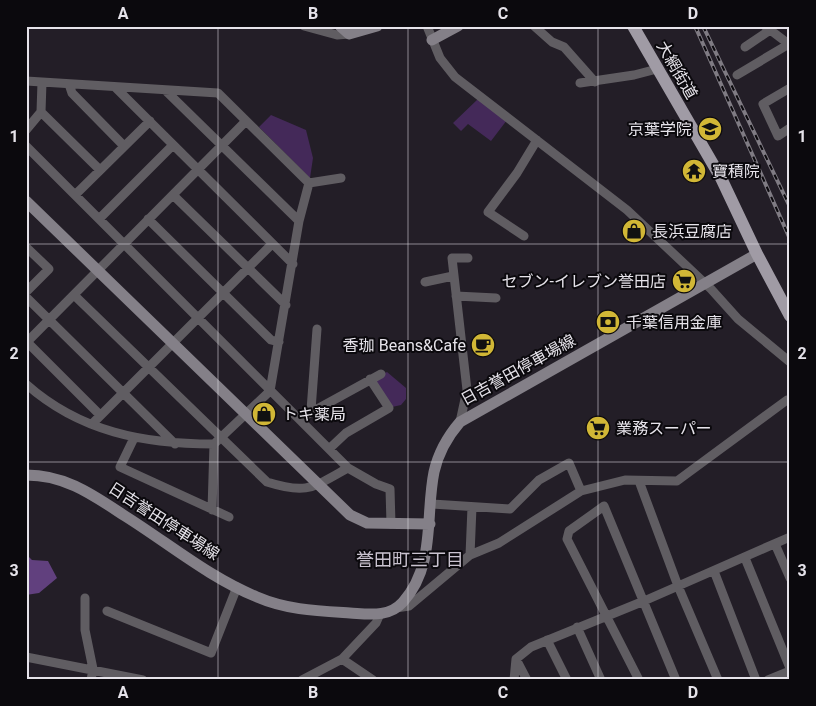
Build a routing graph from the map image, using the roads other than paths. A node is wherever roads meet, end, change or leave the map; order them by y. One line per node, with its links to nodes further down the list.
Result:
1 (304, 26): 9 (street)
2 (340, 26): 9 (main road)
3 (377, 26): 9 (main road)
4 (427, 26): 10 (street)
5 (458, 26): 10 (main road)
6 (534, 26): 17 (street)
7 (633, 26): 13 (main road, 大網街道)
8 (768, 28): 11 (street); 12 (street)
9 (349, 34)
10 (432, 40): 28 (street)
11 (789, 45): 14 (street)
12 (745, 47)
13 (657, 69): 17 (street); 47 (main road, 大網街道)
14 (737, 75)
15 (26, 81): 16 (street)
16 (42, 82): 19 (street); 23 (street)
17 (595, 82): 18 (street)
18 (580, 83)
19 (68, 84): 20 (street); 32 (street)
20 (115, 87): 22 (street); 24 (street)
21 (790, 88): 26 (street)
22 (165, 90): 25 (street); 30 (street)
23 (41, 112): 27 (street); 33 (street)
24 (150, 121): 29 (street); 32 (street)
25 (246, 121): 30 (street); 36 (street)
26 (790, 128)
27 (26, 130)
28 (537, 140): 43 (street); 54 (street)
29 (173, 145): 34 (street); 40 (street)
30 (222, 145): 34 (street); 42 (street)
31 (26, 146): 37 (street)
32 (124, 146): 33 (street)
33 (100, 170): 37 (street)
34 (198, 170): 38 (street); 45 (street)
35 (341, 178): 36 (street)
36 (309, 183): 42 (street)
37 (75, 195): 40 (street)
38 (173, 195): 41 (street); 50 (street)
39 (26, 201): 51 (main road)
40 (99, 219): 44 (street)
41 (148, 220): 44 (street); 56 (street)
42 (299, 221): 49 (street)
43 (524, 236)
44 (124, 244): 51 (street); 63 (street)
45 (272, 244): 49 (street); 50 (street)
46 (26, 247): 55 (street)
47 (757, 254): 54 (main road, 日吉誉田停車場線); 62 (main road, 大網街道)
48 (468, 258): 52 (street)
49 (293, 264): 61 (street)
50 (248, 268): 56 (street); 61 (street)
51 (98, 270): 57 (street); 68 (main road)
52 (453, 276): 53 (street); 58 (street)
53 (425, 282)
54 (704, 283): 69 (street); 81 (main road, 日吉誉田停車場線)
55 (26, 292)
56 (223, 293): 63 (street); 67 (street)
57 (74, 295): 64 (street); 70 (street)
58 (456, 296): 60 (street); 81 (street)
59 (26, 297): 64 (street)
60 (496, 298)
61 (286, 305): 67 (street)
62 (790, 316)
63 (197, 318): 68 (street); 74 (street)
64 (49, 320): 66 (street); 75 (street)
65 (317, 329): 77 (street)
66 (26, 342): 79 (street)
67 (279, 342): 74 (street)
68 (172, 343): 70 (street); 78 (main road)
69 (790, 362)
70 (148, 367): 75 (street); 84 (street)
71 (381, 374): 72 (street)
72 (370, 379): 77 (street); 86 (street)
73 (26, 384): 82 (street)
74 (270, 391): 78 (street); 80 (street)
75 (123, 392): 79 (street); 85 (street)
76 (787, 400): 89 (street)
77 (311, 410): 80 (street)
78 (245, 414): 84 (street); 90 (main road)
79 (100, 415): 82 (street)
80 (299, 419): 86 (street)
81 (460, 422): 92 (main road, 日吉誉田停車場線)
82 (92, 424): 83 (street)
83 (134, 438): 85 (street); 94 (street)
84 (218, 442): 85 (street); 90 (street); 94 (street)
85 (175, 444)
86 (330, 449): 87 (street)
87 (348, 468): 90 (street); 96 (street)
88 (26, 474): 105 (main road, 日吉誉田停車場線)
89 (639, 481): 91 (street); 104 (street)
90 (317, 485): 96 (main road)
91 (581, 491): 93 (street); 100 (street)
92 (432, 504): 93 (street); 97 (main road, 日吉誉田停車場線)
93 (472, 507): 100 (street)
94 (212, 510): 95 (street)
95 (229, 517)
96 (390, 524): 97 (main road)
97 (430, 524): 108 (main road, 日吉誉田停車場線)
98 (790, 537): 99 (street)
99 (775, 544): 101 (street); 103 (street)
100 (470, 555): 108 (street)
101 (745, 558): 102 (street); 118 (street)
102 (714, 571): 104 (street); 131 (street)
103 (790, 578)
104 (678, 586): 107 (street); 130 (street)
105 (237, 587): 109 (street); 110 (main road, 日吉誉田停車場線)
106 (85, 598): 117 (street)
107 (644, 601): 111 (street); 111 (street); 129 (street)
108 (396, 608): 110 (main road, 日吉誉田停車場線)
109 (107, 610)
110 (380, 614): 115 (street)
111 (608, 616): 112 (street); 128 (street)
112 (577, 627): 113 (street); 127 (street)
113 (547, 640): 116 (street); 126 (street)
114 (26, 657): 117 (street)
115 (342, 659): 122 (street); 123 (street)
116 (516, 659): 124 (street); 125 (street)
117 (93, 669): 120 (street); 121 (street)
118 (790, 670): 119 (street)
119 (771, 679)
120 (91, 680)
121 (143, 680)
122 (302, 680)
123 (373, 680)
124 (514, 680)
125 (527, 680)
126 (567, 680)
127 (601, 680)
128 (639, 680)
129 (676, 680)
130 (718, 680)
131 (756, 680)

